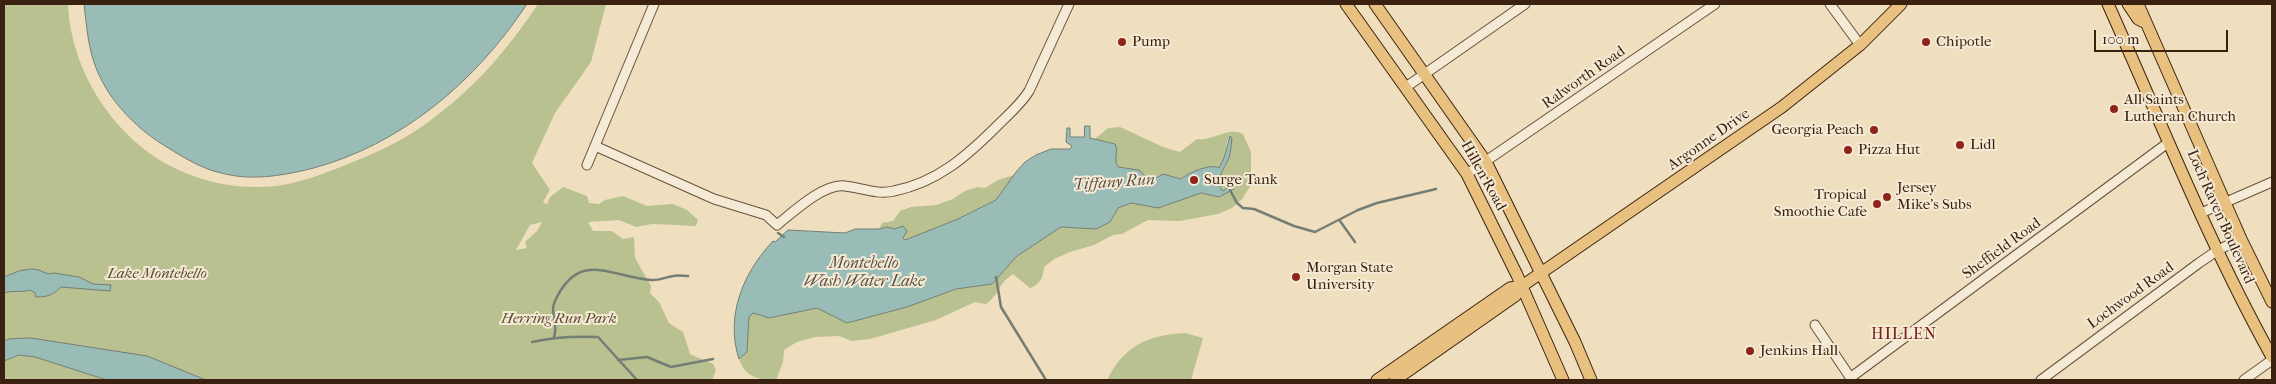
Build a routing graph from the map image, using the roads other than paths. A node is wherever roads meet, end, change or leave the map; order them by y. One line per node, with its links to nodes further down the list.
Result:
1 (654, 4): 17 (street)
2 (1069, 4): 17 (street)
3 (1346, 4): 15 (main road, Hillen Road)
4 (1375, 4): 14 (main road, Hillen Road)
5 (1525, 4): 14 (street)
6 (1715, 4): 18 (street, Ralworth Road)
7 (1830, 4): 13 (street)
8 (1902, 4): 13 (main road, Argonne Drive)
9 (2108, 4): 16 (main road, Loch Raven Boulevard)
10 (2128, 4): 12 (main road)
11 (2138, 4): 12 (main road, Loch Raven Boulevard)
12 (2146, 22): 22 (main road, Loch Raven Boulevard)
13 (1860, 45): 26 (main road, Argonne Drive)
14 (1426, 74): 15 (street); 18 (main road, Hillen Road)
15 (1406, 88): 20 (main road, Hillen Road)
16 (2170, 142): 23 (main road, Loch Raven Boulevard); 31 (street, Sheffield Road)
17 (595, 146): 19 (street)
18 (1486, 162): 20 (street, Ralworth Road); 26 (main road, Hillen Road)
19 (587, 165)
20 (1467, 174): 27 (main road, Hillen Road)
21 (2272, 182): 22 (street)
22 (2225, 203): 23 (street); 24 (main road, Loch Raven Boulevard)
23 (2201, 213): 25 (main road, Loch Raven Boulevard)
24 (2241, 240): 25 (street, Lochwood Road); 28 (main road, Loch Raven Boulevard)
25 (2218, 250): 30 (main road, Loch Raven Boulevard); 36 (street, Lochwood Road)
26 (1541, 273): 27 (main road, Argonne Drive); 35 (main road, Hillen Road)
27 (1522, 286): 32 (main road, Argonne Drive); 33 (main road, Argonne Drive); 34 (main road, Hillen Road)
28 (2272, 302)
29 (1815, 325): 31 (street)
30 (2272, 358): 37 (street)
31 (1851, 379)
32 (1377, 380)
33 (1395, 380)
34 (1563, 380)
35 (1591, 380)
36 (2041, 380)
37 (2244, 380)

